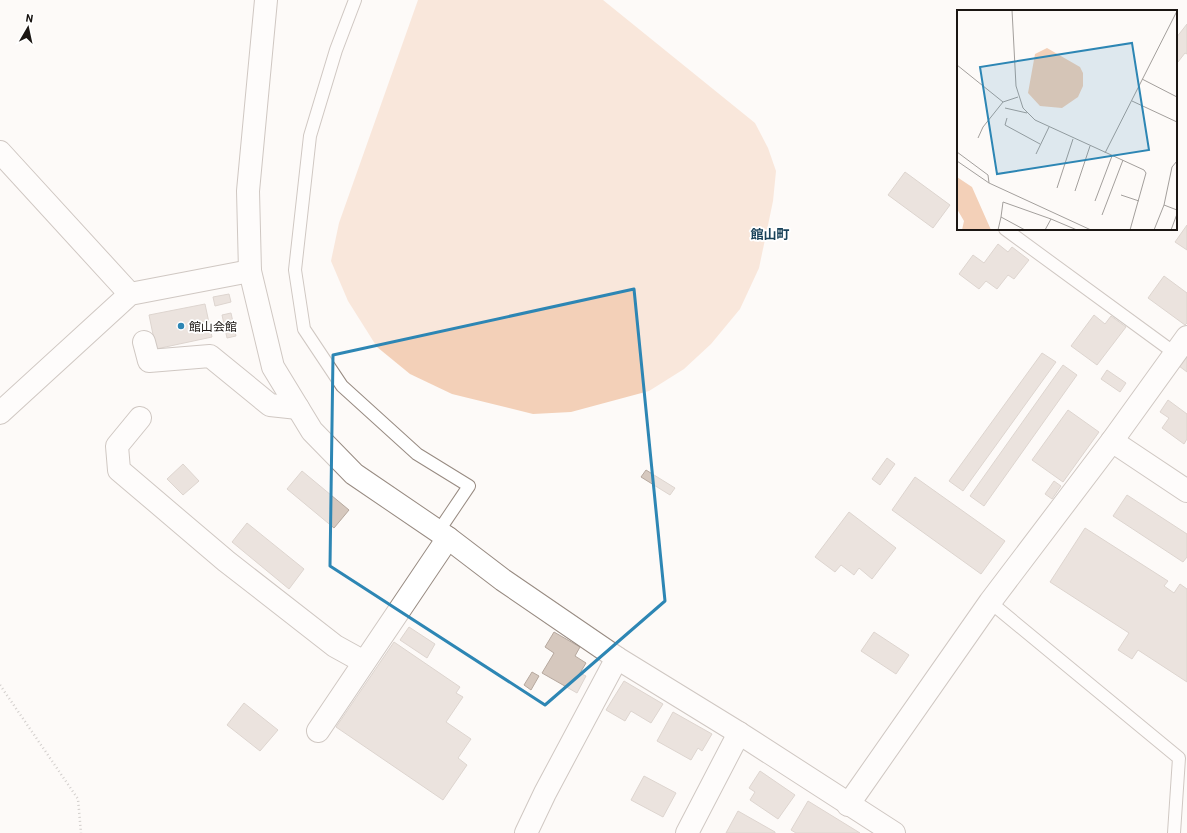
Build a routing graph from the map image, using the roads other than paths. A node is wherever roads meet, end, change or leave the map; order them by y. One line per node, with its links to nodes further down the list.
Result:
1 (266, 0): 5 (street)
2 (355, 0): 14 (lane)
3 (0, 152): 6 (street)
4 (1007, 230): 8 (lane)
5 (250, 271): 6 (street); 9 (street)
6 (130, 294): 10 (street)
7 (144, 342): 9 (street)
8 (1181, 345): 12 (street)
9 (298, 408): 14 (street)
10 (0, 413)
11 (140, 418): 17 (street)
12 (1112, 441): 13 (street); 15 (street)
13 (1187, 491)
14 (443, 535): 16 (street); 17 (street)
15 (990, 602): 20 (street); 24 (lane)
16 (617, 658): 19 (street); 21 (street)
17 (364, 662): 18 (street)
18 (318, 731)
19 (739, 733): 20 (street); 22 (street)
20 (848, 805): 23 (street)
21 (526, 833)
22 (687, 833)
23 (894, 833)
24 (1174, 833)

